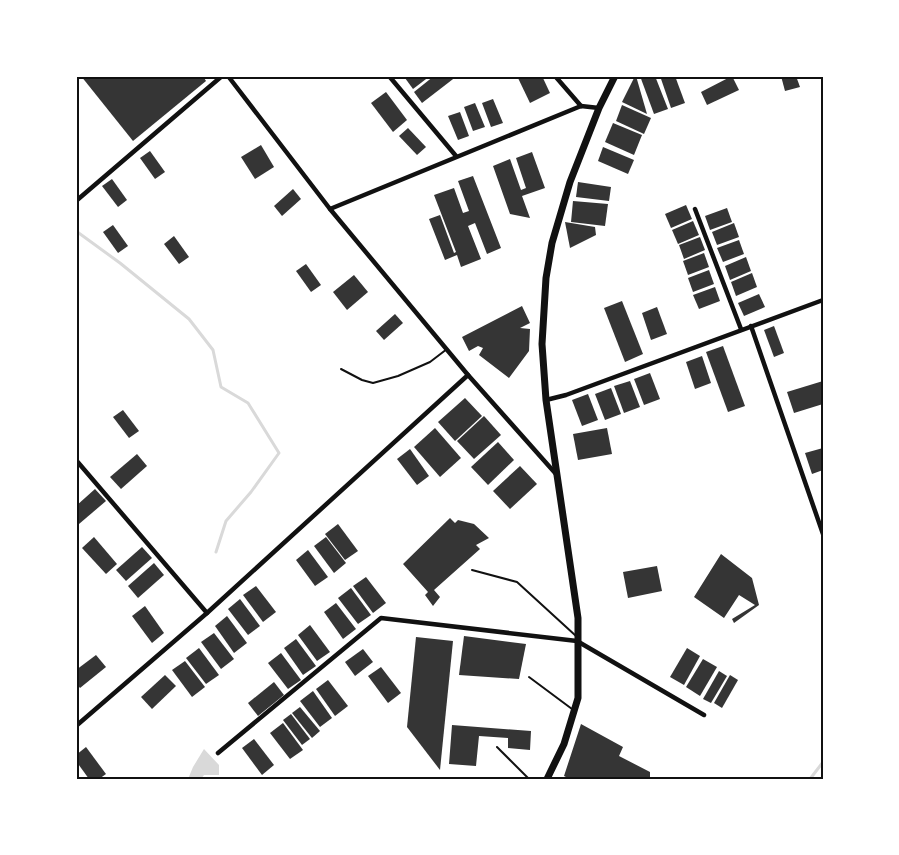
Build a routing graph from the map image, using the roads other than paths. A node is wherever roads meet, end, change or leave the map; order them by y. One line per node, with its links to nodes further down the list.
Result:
1 (222, 76): 9 (street)
2 (228, 76): 10 (street)
3 (389, 76): 8 (street)
4 (555, 76): 6 (street)
5 (615, 76): 7 (main road)
6 (581, 106): 7 (street); 8 (street)
7 (599, 108): 18 (main road)
8 (456, 156): 10 (street)
9 (76, 200)
10 (330, 209): 15 (street)
11 (695, 209): 14 (street)
12 (823, 300): 13 (street)
13 (751, 326): 14 (street); 21 (street)
14 (741, 330): 18 (street)
15 (447, 349): 16 (lane); 17 (street)
16 (341, 368)
17 (468, 375): 20 (street); 23 (street)
18 (546, 400): 20 (main road)
19 (76, 460): 23 (street)
20 (556, 474): 24 (main road)
21 (823, 534)
22 (472, 570): 24 (lane)
23 (207, 613): 28 (street)
24 (578, 639): 26 (main road); 27 (street); 30 (street)
25 (529, 677): 26 (lane)
26 (574, 711): 32 (main road)
27 (704, 715)
28 (76, 726)
29 (497, 747): 31 (lane)
30 (218, 753)
31 (529, 779)
32 (547, 779)

